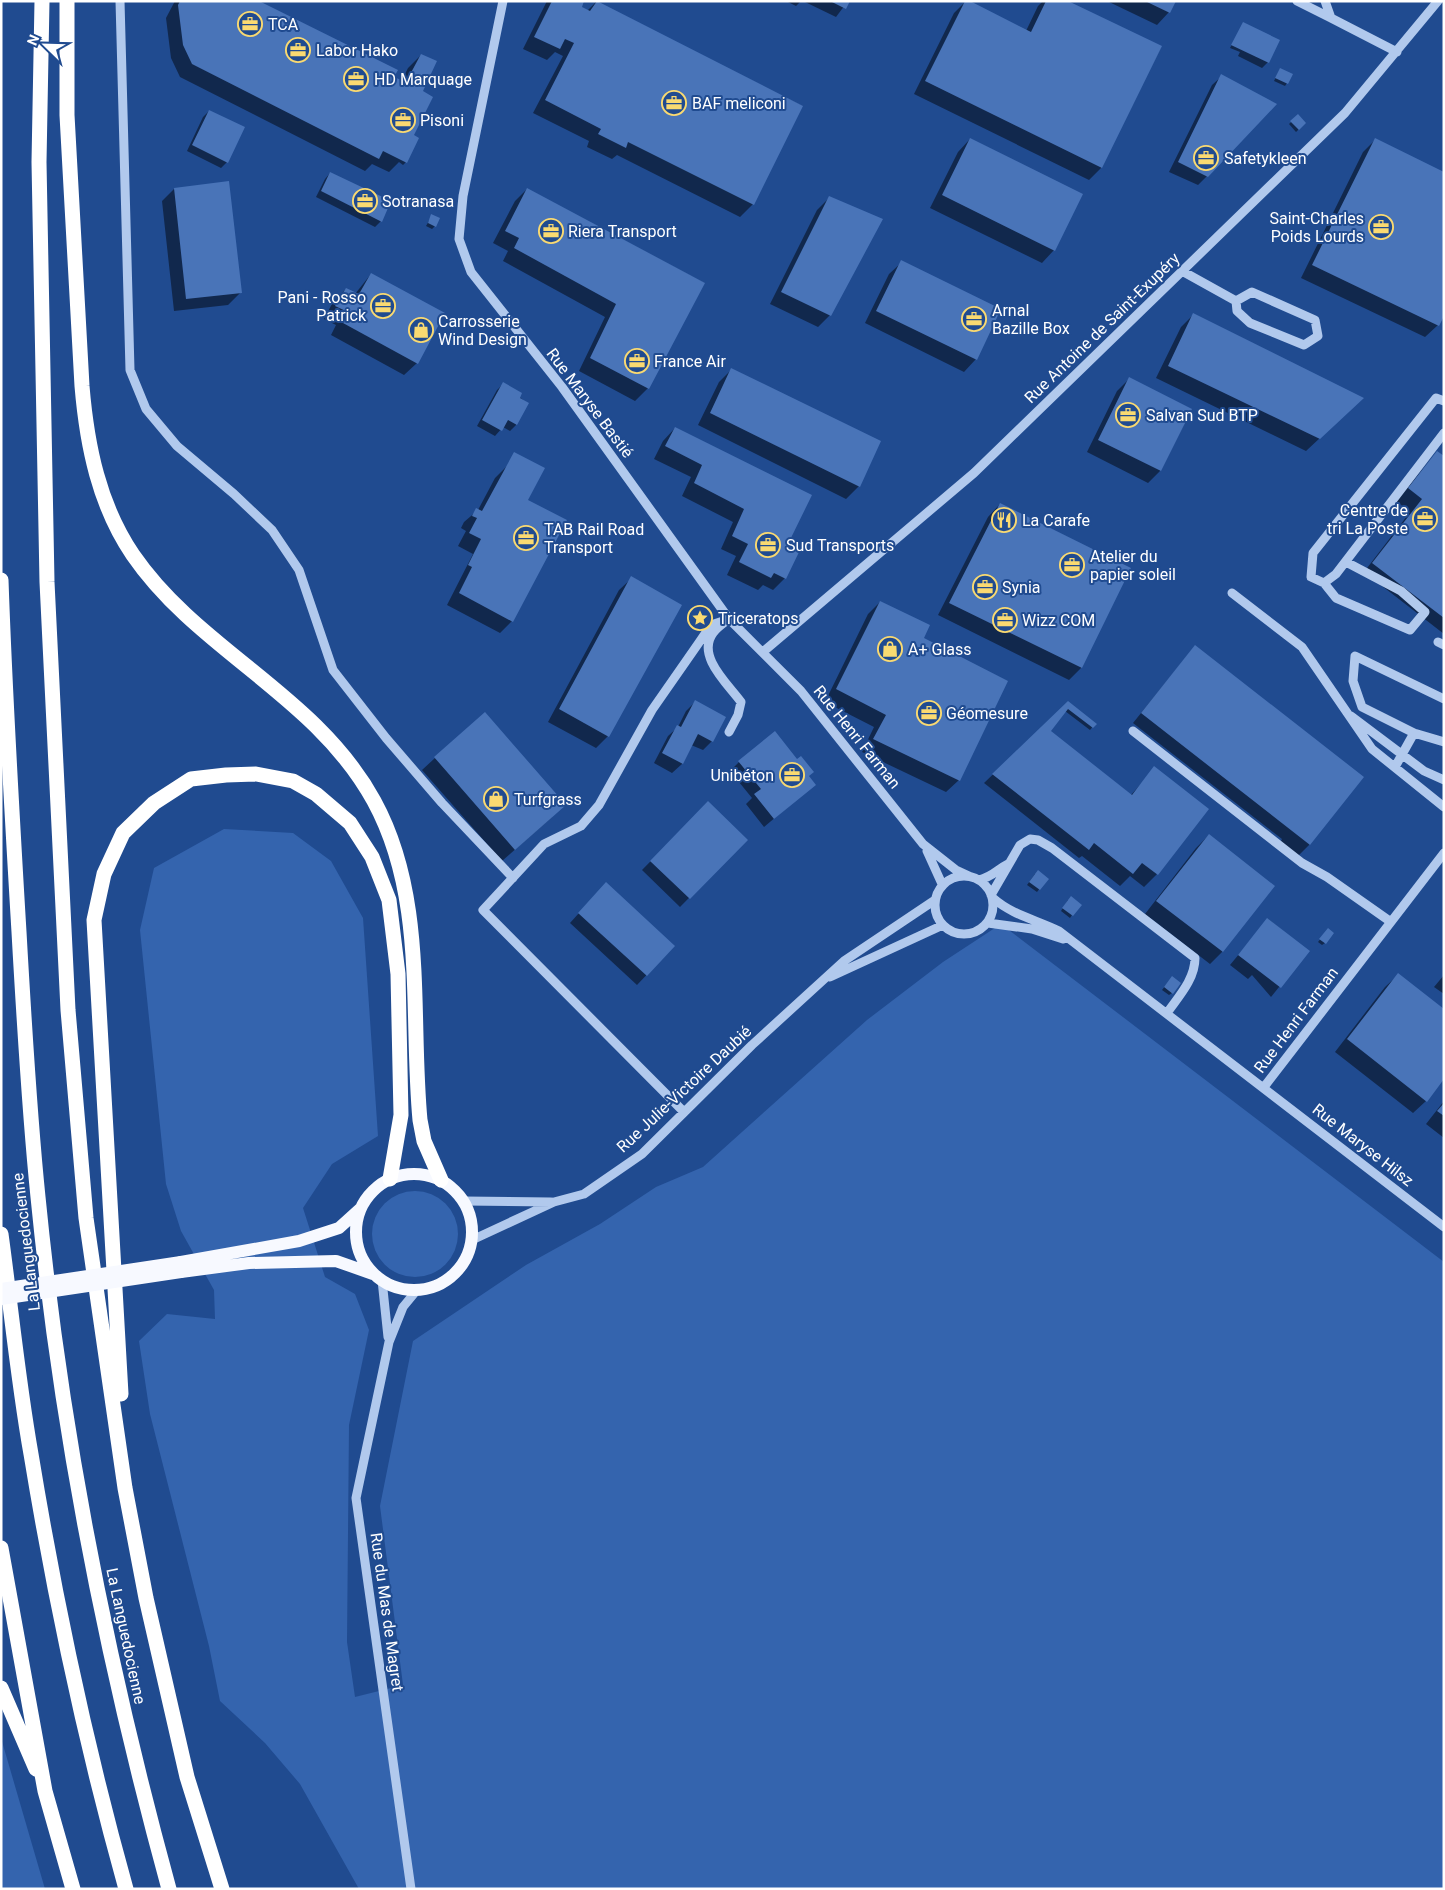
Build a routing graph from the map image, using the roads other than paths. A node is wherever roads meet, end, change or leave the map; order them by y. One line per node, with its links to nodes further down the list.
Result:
1 (42, 1): 61 (highway)
2 (67, 1): 48 (highway)
3 (120, 1): 34 (street)
4 (503, 1): 18 (street, Rue Maryse Bastié)
5 (1297, 1): 8 (street)
6 (1325, 1): 8 (street)
7 (1438, 1): 9 (street, Rue Antoine de Saint-Exupéry)
8 (1331, 18): 9 (street)
9 (1397, 52): 10 (street, Rue Antoine de Saint-Exupéry)
10 (1182, 271): 11 (street); 19 (street, Rue Antoine de Saint-Exupéry)
11 (1236, 301): 11 (street)
12 (1444, 401): 16 (street)
13 (1444, 433): 14 (street)
14 (1346, 562): 16 (street); 16 (street)
15 (1, 580): 67 (highway, La Languedocienne)
16 (1324, 583)
17 (1232, 592): 21 (street)
18 (729, 619): 19 (street, Rue Maryse Bastié); 23 (street); 34 (street)
19 (764, 651): 30 (street, Rue Henri Farman)
20 (1444, 699): 24 (street)
21 (1343, 709): 26 (street); 27 (street)
22 (1133, 731): 39 (street)
23 (729, 732)
24 (1414, 732): 25 (street); 26 (street)
25 (1444, 742)
26 (1402, 754): 27 (street); 28 (street)
27 (1395, 767): 29 (street)
28 (1444, 780)
29 (1444, 807)
30 (924, 844): 33 (street, Rue Henri Farman); 36 (street, Rue Henri Farman)
31 (1444, 853): 39 (street, Rue Henri Farman)
32 (1008, 864): 35 (street); 37 (street); 44 (street)
33 (970, 876): 35 (street); 36 (street)
34 (513, 878): 46 (street)
35 (979, 880): 37 (street)
36 (942, 884): 38 (street)
37 (992, 897): 40 (street); 42 (street, Rue Henri Farman)
38 (935, 900): 41 (street); 43 (street, Rue Julie-Victoire Daubié)
39 (1390, 922): 45 (street, Rue Henri Farman)
40 (988, 923): 41 (street); 42 (street, Rue Henri Farman)
41 (943, 925): 43 (street, Rue Julie-Victoire Daubié)
42 (1073, 943): 44 (street, Rue Henri Farman)
43 (823, 980): 46 (street, Rue Julie-Victoire Daubié)
44 (1167, 1014): 45 (street, Rue Henri Farman)
45 (1264, 1087): 52 (street, Rue Maryse Hilsz)
46 (684, 1112): 50 (street, Rue Julie-Victoire Daubié)
47 (390, 1179): 48 (main road); 51 (main road); 61 (highway)
48 (441, 1180): 49 (main road)
49 (464, 1202): 50 (street, Rue Julie-Victoire Daubié); 54 (main road)
50 (554, 1202): 54 (street, Rue Julie-Victoire Daubié)
51 (360, 1209): 55 (main road); 56 (main road)
52 (1444, 1227)
53 (1, 1234): 66 (highway, La Languedocienne)
54 (472, 1240): 58 (main road)
55 (181, 1267): 56 (main road); 57 (main road, bridge); 59 (main road, bridge)
56 (378, 1277): 58 (main road); 60 (street, Rue du Mas de Magret)
57 (1, 1289)
58 (417, 1290): 60 (street, Rue du Mas de Magret)
59 (1, 1299)
60 (389, 1342): 69 (street, Rue du Mas de Magret)
61 (125, 1488): 68 (highway)
62 (1, 1548): 64 (highway)
63 (1, 1688): 64 (highway)
64 (45, 1791): 65 (highway)
65 (73, 1889)
66 (126, 1889)
67 (169, 1889)
68 (222, 1889)
69 (411, 1889)

